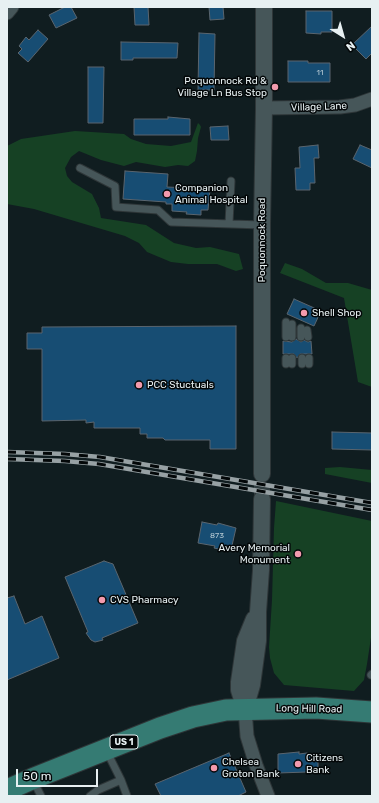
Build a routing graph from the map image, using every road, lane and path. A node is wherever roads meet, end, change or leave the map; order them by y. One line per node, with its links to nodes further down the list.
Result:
1 (12, 7): 3 (street)
2 (264, 7): 5 (street, Poquonnock Road)
3 (7, 13)
4 (372, 99): 5 (street, Village Lane)
5 (264, 108): 9 (street, Poquonnock Road)
6 (80, 168): 8 (lane)
7 (231, 181): 8 (lane)
8 (229, 224): 9 (lane)
9 (262, 225): 12 (street, Poquonnock Road)
10 (289, 323): 11 (lane)
11 (289, 337)
12 (262, 474)
13 (262, 499): 14 (street)
14 (245, 708): 15 (main road, Long Hill Road / US 1); 16 (main road, US 1); 20 (street)
15 (372, 712)
16 (106, 750): 17 (lane); 18 (main road, US 1)
17 (121, 780): 21 (lane); 22 (lane)
18 (36, 787): 19 (main road, US 1)
19 (7, 790)
20 (264, 795)
21 (90, 796)
22 (127, 796)

